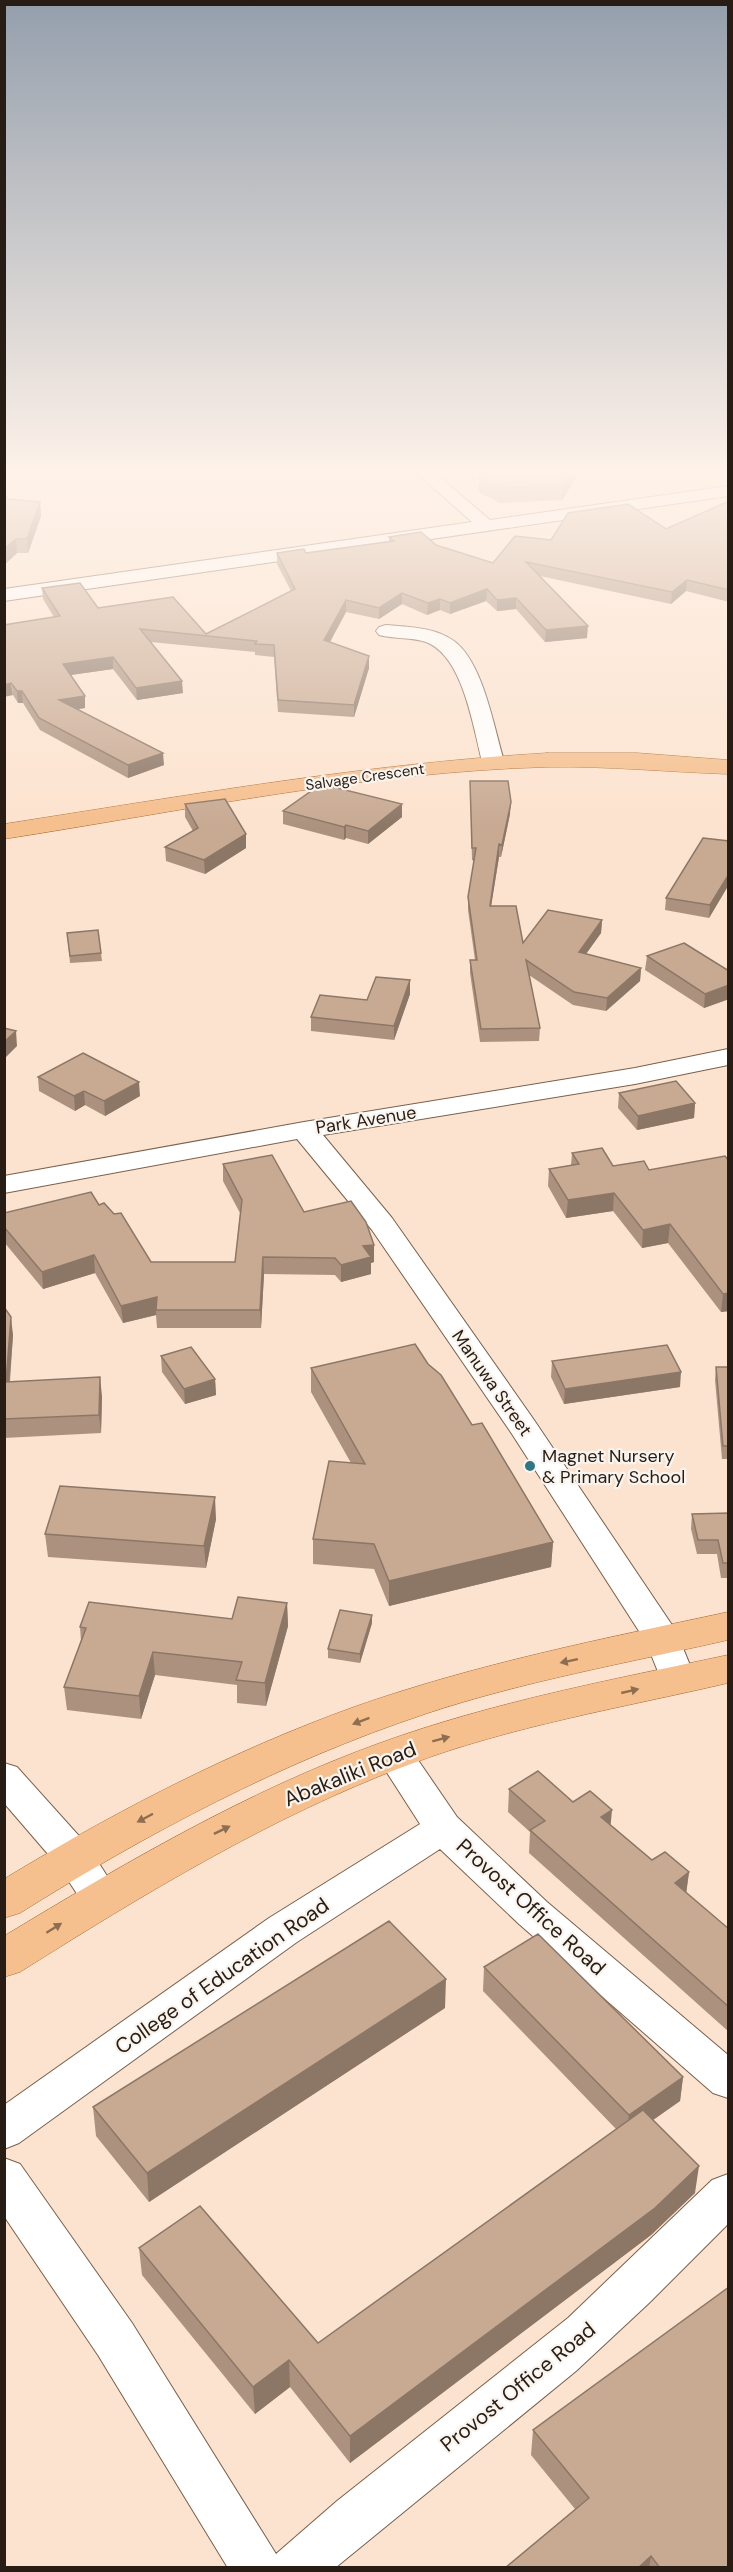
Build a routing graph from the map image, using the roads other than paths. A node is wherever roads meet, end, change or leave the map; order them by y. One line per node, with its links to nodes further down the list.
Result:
1 (46, 588): 2 (street)
2 (4, 594)
3 (386, 631): 4 (street)
4 (493, 761): 5 (main road, Salvage Crescent); 6 (main road, Salvage Crescent)
5 (729, 767)
6 (4, 832)
7 (729, 1057): 8 (street, Park Avenue)
8 (304, 1130): 9 (street, Park Avenue); 11 (street, Manuwa Street)
9 (4, 1185)
10 (729, 1626): 11 (main road)
11 (663, 1640): 13 (street, Manuwa Street); 17 (main road, one-way to 17)
12 (729, 1669): 13 (main road, Abakaliki Road)
13 (678, 1680): 14 (main road, Abakaliki Road, one-way to 13)
14 (394, 1754): 16 (street, Provost Office Road); 18 (main road, Abakaliki Road, one-way to 14)
15 (4, 1778): 17 (street)
16 (442, 1828): 21 (street, Provost Office Road); 22 (street, College of Education Road)
17 (74, 1857): 18 (street); 19 (main road)
18 (101, 1898): 20 (main road, Abakaliki Road, one-way to 18)
19 (4, 1901)
20 (4, 1959)
21 (729, 2080)
22 (4, 2130)
23 (4, 2178): 25 (street)
24 (729, 2194): 26 (street, Provost Office Road)
25 (256, 2568)
26 (296, 2568)

